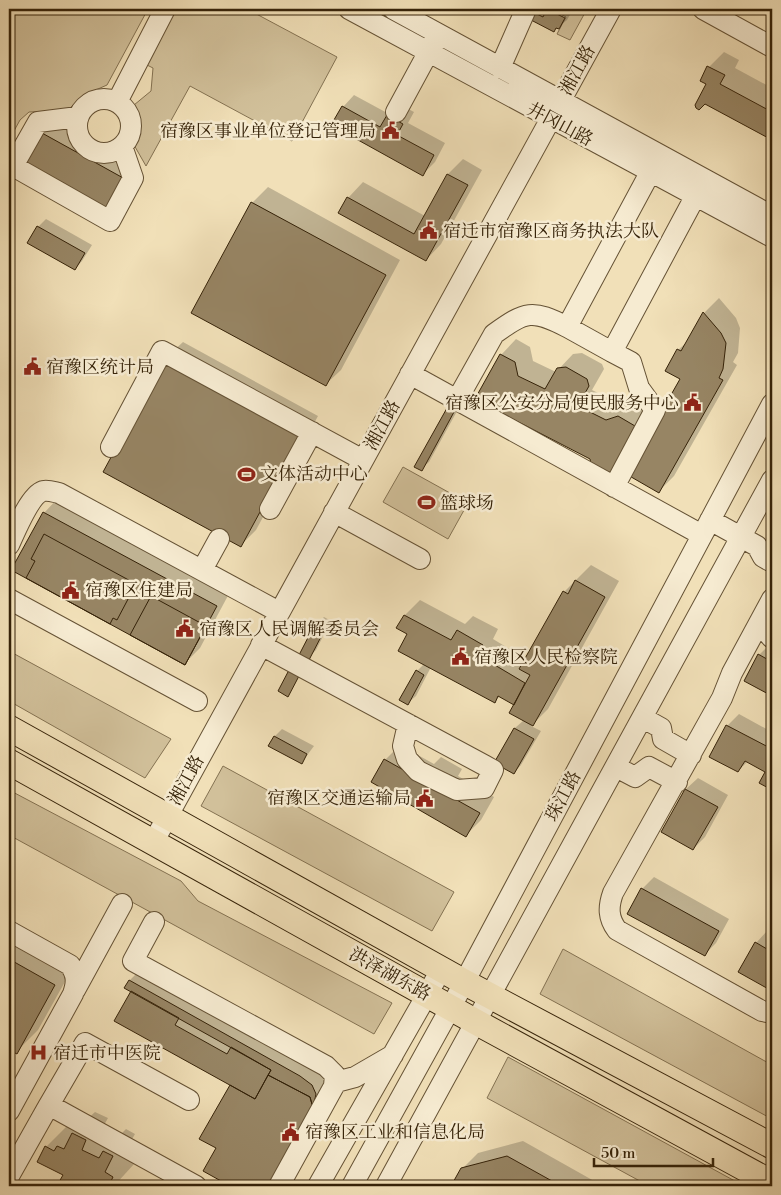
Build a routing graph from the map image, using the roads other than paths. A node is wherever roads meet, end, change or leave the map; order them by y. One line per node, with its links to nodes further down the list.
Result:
1 (165, 9): 12 (street)
2 (349, 9): 10 (street, 井冈山路)
3 (393, 9): 8 (street, 井冈山路)
4 (514, 9): 11 (street)
5 (526, 9): 11 (street)
6 (611, 9): 13 (street, 湘江路)
7 (703, 9): 9 (street)
8 (438, 34): 10 (street); 11 (street, 井冈山路)
9 (772, 47)
10 (428, 52): 13 (street, 井冈山路); 14 (street)
11 (495, 66): 13 (street, 井冈山路)
12 (117, 102): 15 (street); 16 (street)
13 (555, 110): 17 (street, 井冈山路); 25 (street, 湘江路)
14 (396, 112)
15 (78, 117): 16 (street); 16 (street)
16 (122, 146)
17 (655, 164): 18 (street, 井冈山路); 23 (street)
18 (703, 190): 19 (street); 20 (street, 井冈山路); 21 (street, 井冈山路); 22 (street); 24 (street)
19 (772, 209)
20 (772, 216)
21 (772, 237)
22 (772, 248)
23 (567, 328): 24 (street); 26 (street)
24 (612, 352): 32 (street)
25 (410, 374): 26 (street); 30 (street, 湘江路)
26 (457, 400): 32 (street)
27 (772, 404): 35 (street, 珠江路)
28 (312, 432): 29 (street); 30 (street); 33 (street)
29 (111, 447)
30 (363, 460): 34 (street, 湘江路)
31 (772, 480): 36 (street, 珠江路)
32 (614, 487): 35 (street)
33 (270, 509)
34 (334, 512): 39 (street); 44 (street, 湘江路)
35 (706, 528): 36 (street); 61 (street, 珠江路)
36 (741, 537): 40 (street); 48 (street, 珠江路)
37 (219, 539): 41 (street)
38 (9, 545): 41 (street)
39 (420, 559)
40 (772, 562)
41 (202, 570): 44 (street)
42 (9, 599): 47 (street)
43 (772, 599): 45 (street)
44 (279, 612): 46 (street, 湘江路)
45 (765, 631): 51 (street)
46 (261, 645): 49 (street); 55 (street, 湘江路)
47 (197, 701)
48 (643, 718): 51 (street); 53 (street, 珠江路)
49 (408, 724)
50 (9, 728): 55 (main road, 洪泽湖东路)
51 (691, 755): 54 (street)
52 (9, 762): 56 (main road, 洪泽湖东路)
53 (616, 767): 54 (street); 64 (street, 珠江路)
54 (677, 782): 66 (street)
55 (166, 816): 56 (street, 湘江路); 60 (main road, 洪泽湖东路)
56 (154, 841): 63 (main road, 洪泽湖东路)
57 (122, 904): 62 (street)
58 (154, 922): 69 (street)
59 (9, 931): 62 (street)
60 (441, 970): 61 (main road, 洪泽湖东路); 63 (street)
61 (464, 982): 64 (main road, 洪泽湖东路); 65 (street, 珠江路)
62 (73, 994): 72 (street)
63 (428, 994): 65 (main road, 洪泽湖东路); 68 (street)
64 (490, 996): 67 (street, 珠江路); 73 (main road, 洪泽湖东路)
65 (451, 1008): 67 (main road, 洪泽湖东路); 79 (street, 珠江路)
66 (772, 1014)
67 (476, 1022): 75 (main road, 洪泽湖东路); 80 (street, 珠江路)
68 (395, 1054): 69 (street); 78 (street)
69 (336, 1082): 77 (street)
70 (189, 1100): 71 (street)
71 (49, 1105): 74 (street); 76 (street)
72 (9, 1110)
73 (772, 1146)
74 (9, 1176)
75 (772, 1183)
76 (196, 1186)
77 (279, 1186)
78 (318, 1186)
79 (352, 1186)
80 (386, 1186)

